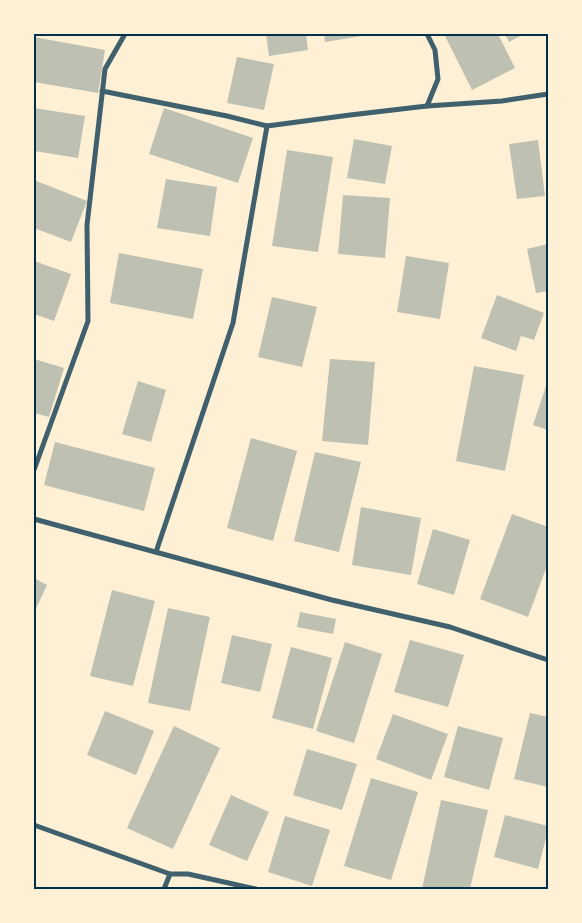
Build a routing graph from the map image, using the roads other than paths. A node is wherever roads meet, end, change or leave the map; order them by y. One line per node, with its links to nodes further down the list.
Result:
1 (125, 34): 3 (street)
2 (427, 34): 5 (street)
3 (102, 91): 6 (street); 7 (street)
4 (548, 94): 5 (street)
5 (427, 106): 6 (street)
6 (267, 126): 9 (street)
7 (34, 470)
8 (34, 519): 9 (street)
9 (156, 552): 10 (street)
10 (548, 660)
11 (34, 825): 12 (street)
12 (170, 874): 13 (street); 14 (street)
13 (164, 889)
14 (256, 889)

